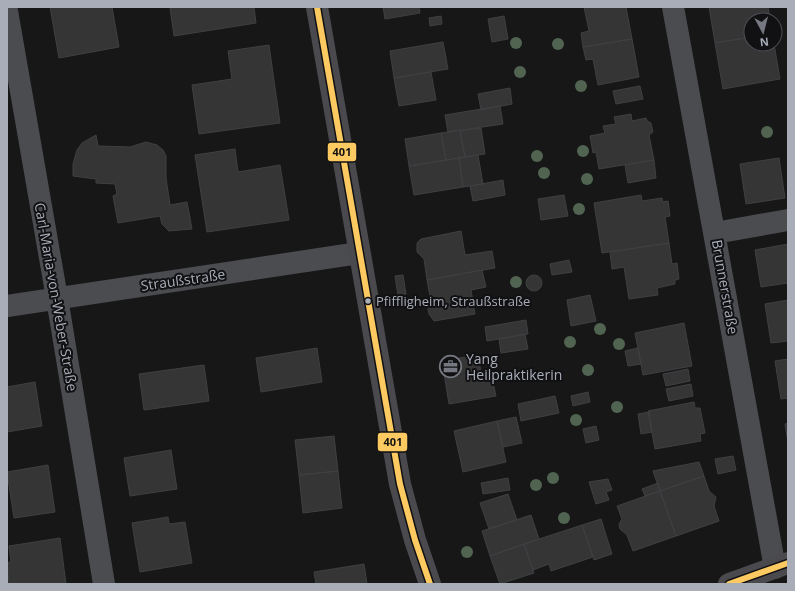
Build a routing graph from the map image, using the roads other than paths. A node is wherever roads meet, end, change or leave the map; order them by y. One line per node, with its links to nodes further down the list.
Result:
1 (317, 7): 6 (street)
2 (673, 7): 5 (street, Brunnerstraße)
3 (7, 11): 7 (street, Carl-Maria-von-Weber-Straße)
4 (788, 220): 5 (street)
5 (715, 233): 9 (street, Brunnerstraße)
6 (359, 253): 7 (street, Straußstraße); 11 (street)
7 (57, 298): 8 (street, Straußstraße); 10 (street, Carl-Maria-von-Weber-Straße)
8 (7, 306)
9 (782, 565): 12 (street)
10 (104, 584)
11 (430, 584)
12 (729, 584)

